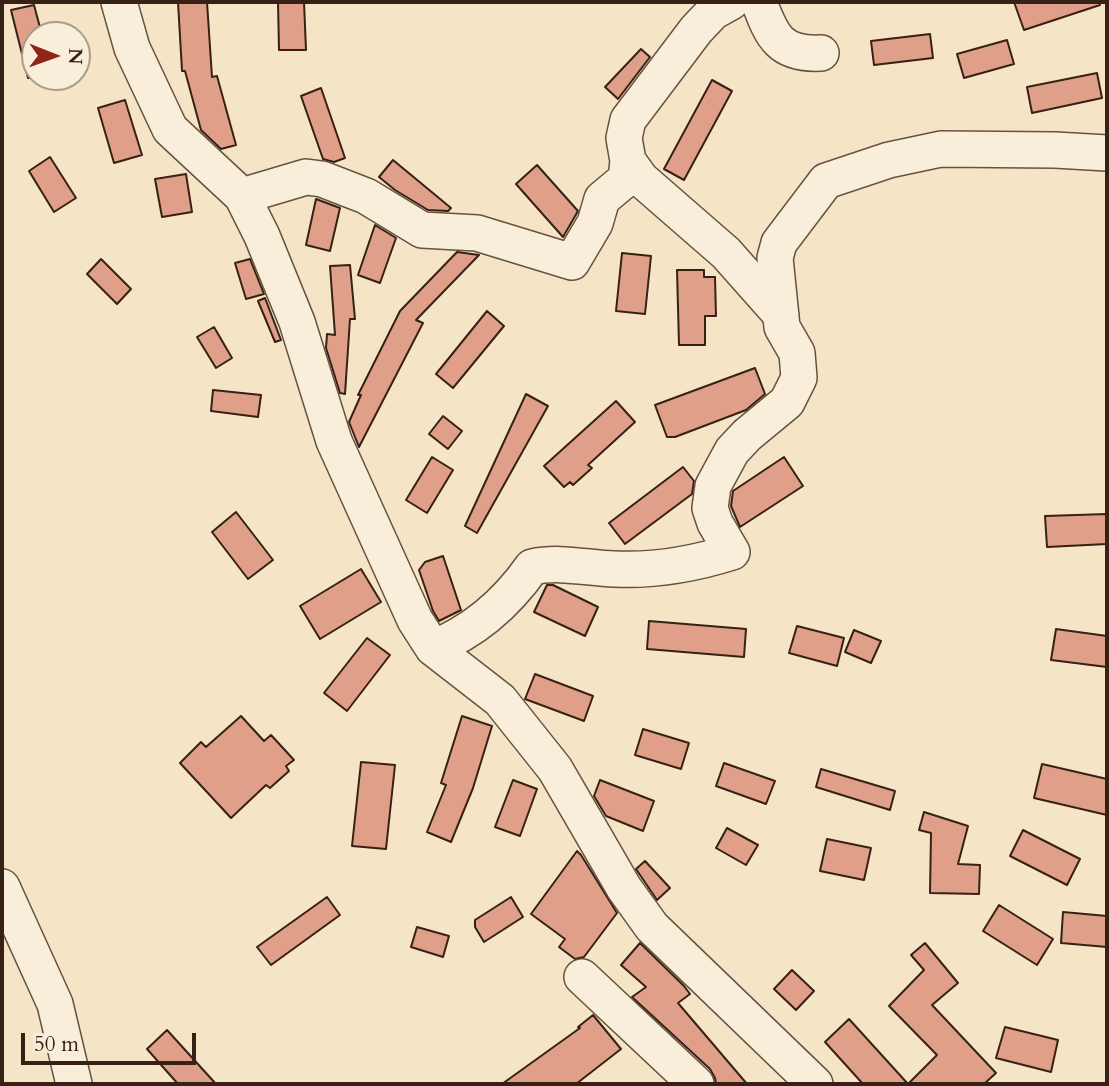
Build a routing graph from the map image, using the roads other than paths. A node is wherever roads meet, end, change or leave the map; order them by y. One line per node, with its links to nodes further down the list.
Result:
1 (119, 2): 7 (street)
2 (731, 2): 6 (street)
3 (760, 2): 4 (street)
4 (821, 53)
5 (1107, 153): 8 (street)
6 (628, 161): 7 (street); 8 (street)
7 (242, 196): 9 (street)
8 (780, 315): 9 (street)
9 (433, 648): 14 (street)
10 (2, 887): 12 (street)
11 (582, 977): 13 (street)
12 (74, 1084)
13 (696, 1084)
14 (815, 1084)

